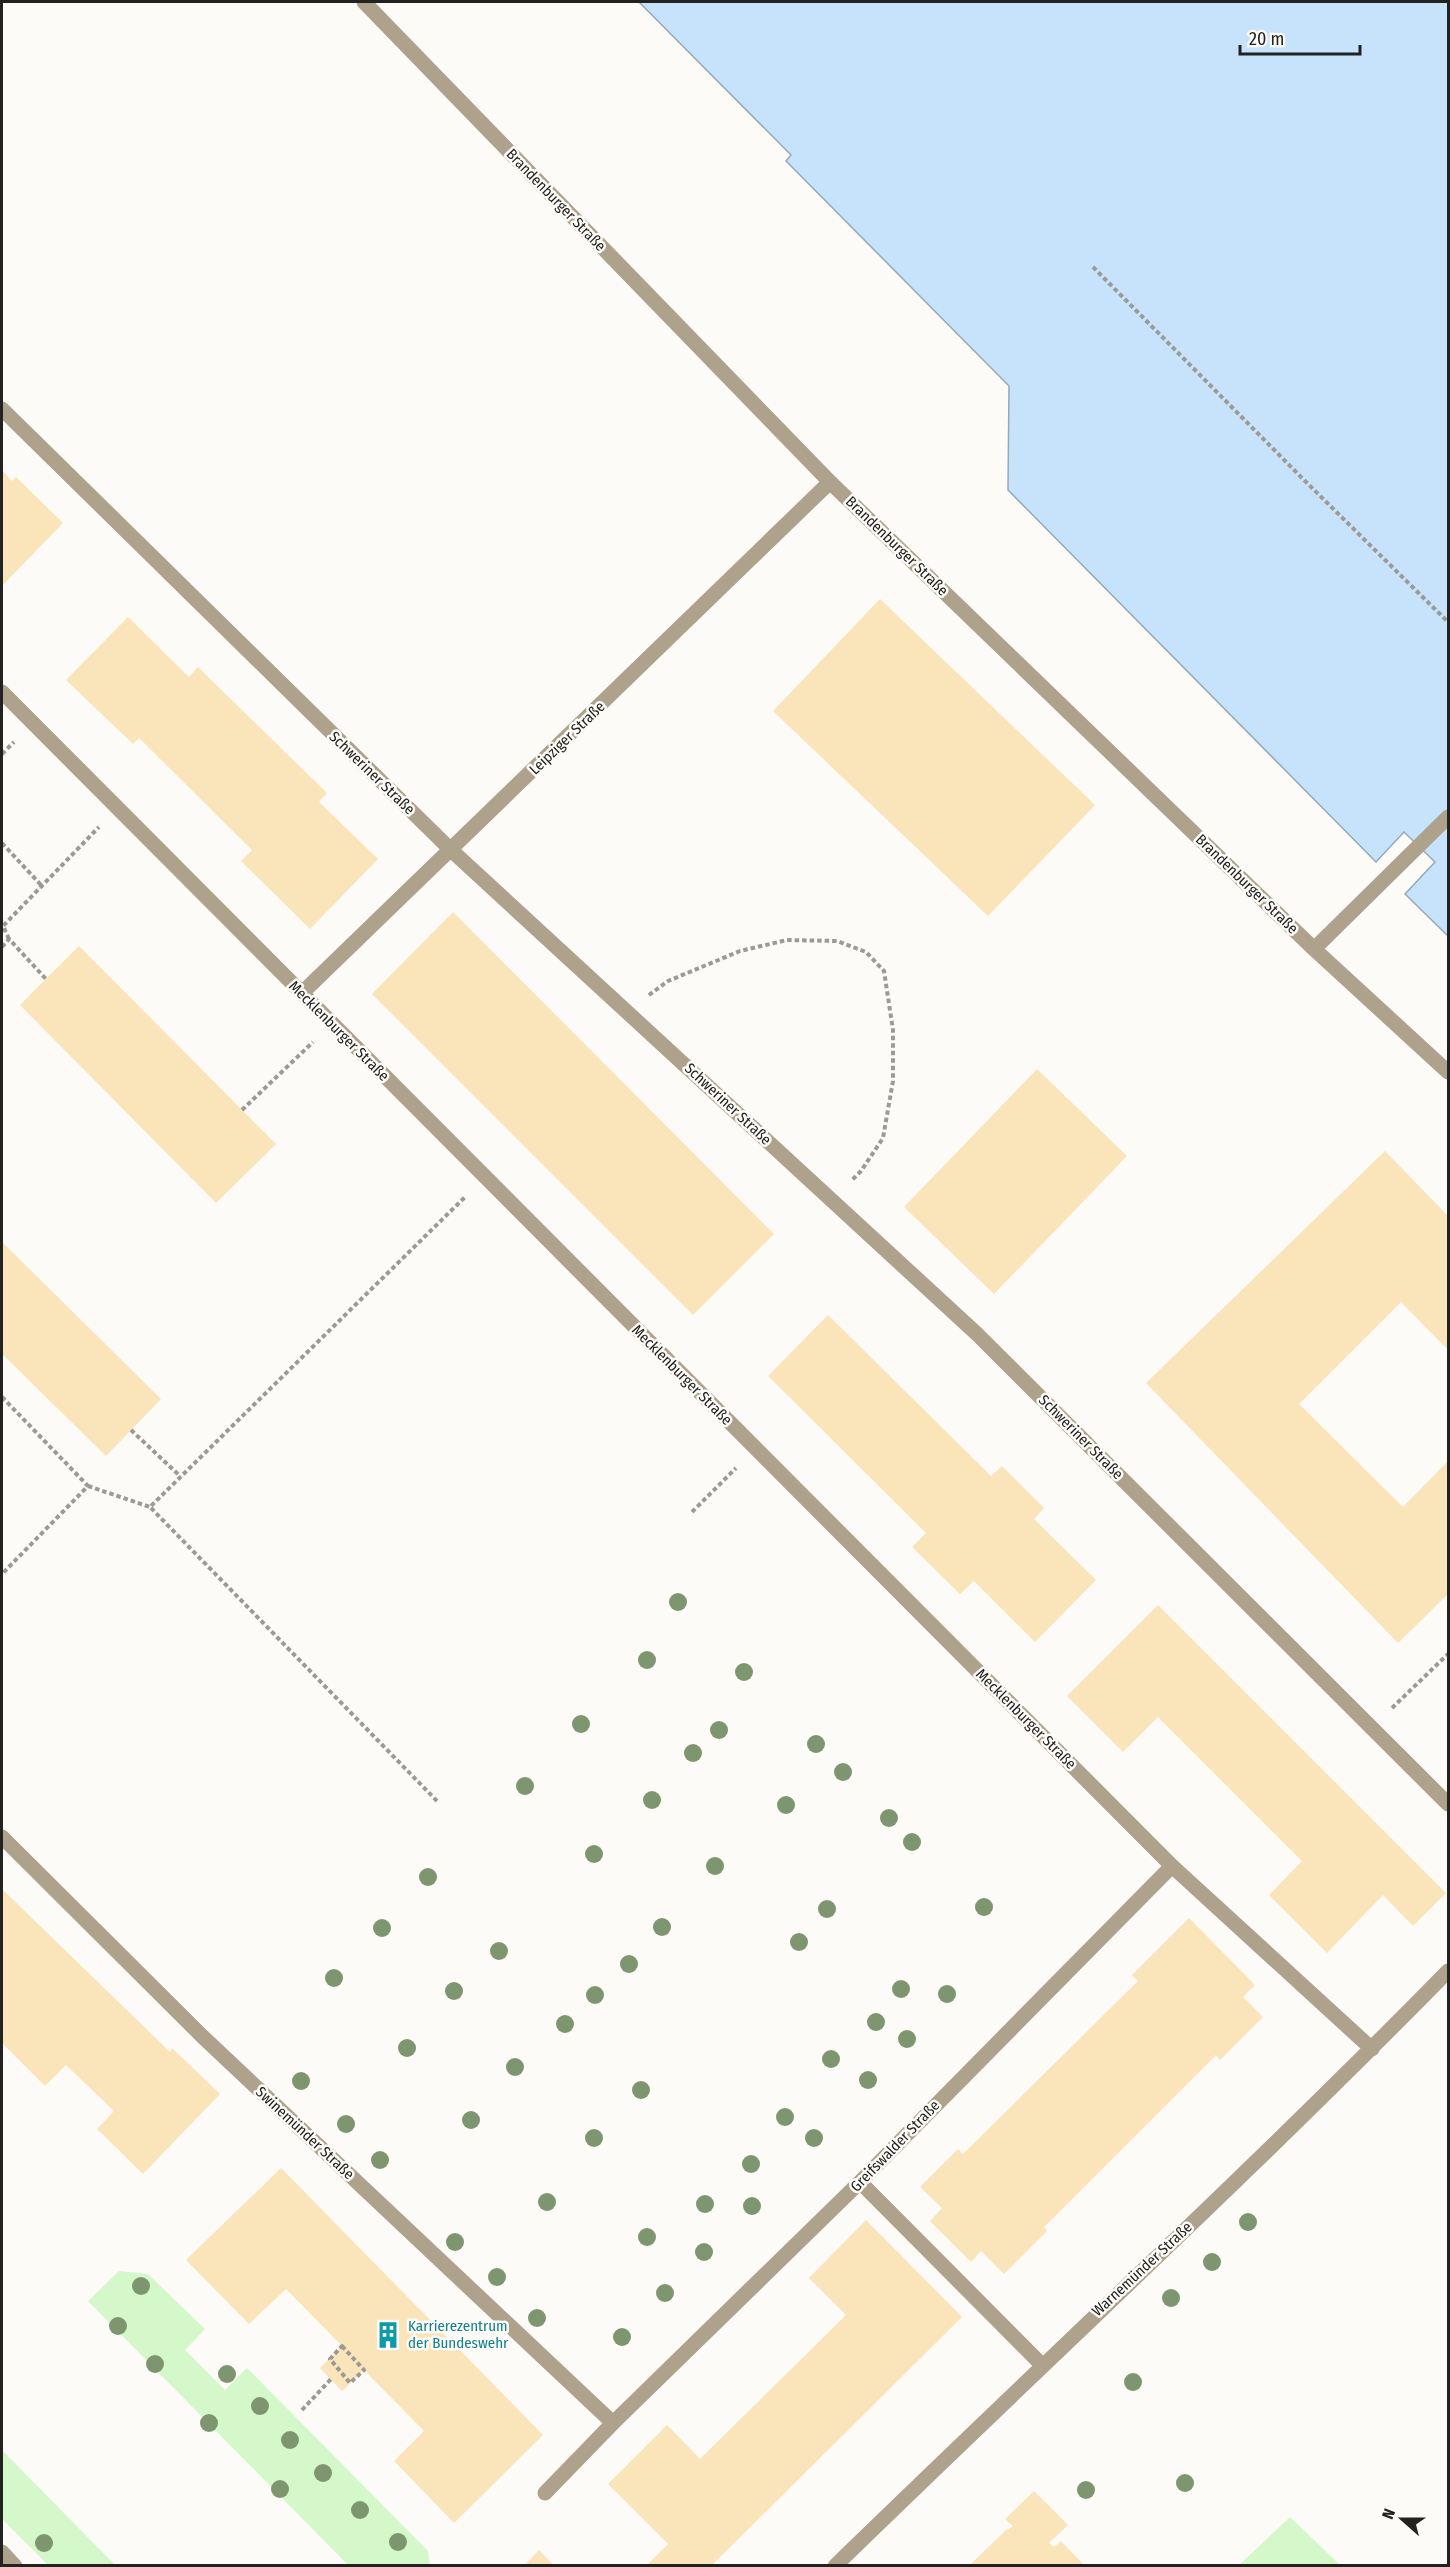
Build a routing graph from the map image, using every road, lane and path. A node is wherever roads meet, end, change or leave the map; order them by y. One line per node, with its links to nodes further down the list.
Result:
1 (364, 2): 4 (street, Brandenburger Straße)
2 (1093, 267): 5 (path)
3 (2, 409): 10 (street, Schweriner Straße)
4 (830, 482): 10 (street, Leipziger Straße); 14 (street, Brandenburger Straße)
5 (1449, 622)
6 (2, 692): 7 (street, Mecklenburger Straße)
7 (117, 809): 11 (path); 16 (street, Mecklenburger Straße)
8 (1449, 817): 14 (street)
9 (2, 843): 11 (path)
10 (452, 850): 16 (street, Leipziger Straße); 17 (street, Schweriner Straße)
11 (41, 885): 12 (path)
12 (9, 939): 13 (path); 15 (path)
13 (2, 947)
14 (1314, 949): 19 (street, Brandenburger Straße)
15 (46, 979)
16 (302, 993): 18 (street, Mecklenburger Straße)
17 (626, 1011): 22 (street, Schweriner Straße); 22 (path)
18 (332, 1024): 20 (path); 21 (street, Mecklenburger Straße)
19 (1449, 1072)
20 (242, 1110)
21 (485, 1177): 25 (street, Mecklenburger Straße); 26 (path)
22 (832, 1200): 32 (street, Schweriner Straße)
23 (2, 1397): 27 (path)
24 (132, 1430): 26 (path)
25 (756, 1448): 29 (path); 36 (street, Mecklenburger Straße)
26 (180, 1476): 28 (path)
27 (88, 1486): 28 (path); 30 (path)
28 (150, 1507): 33 (path)
29 (692, 1512)
30 (2, 1574)
31 (1449, 1654): 32 (path)
32 (1372, 1727): 34 (street, Schweriner Straße)
33 (437, 1801)
34 (1449, 1804)
35 (2, 1837): 44 (street, Swinemünder Straße)
36 (1172, 1866): 38 (street, Mecklenburger Straße); 39 (street, Greifswalder Straße)
37 (1449, 1971): 38 (street, Warnemünder Straße)
38 (1372, 2049): 41 (street, Warnemünder Straße)
39 (860, 2182): 41 (street); 44 (street, Greifswalder Straße)
40 (330, 2358): 40 (path)
41 (1042, 2365): 48 (street, Warnemünder Straße)
42 (331, 2379): 43 (path)
43 (302, 2410)
44 (613, 2423): 45 (street, Greifswalder Straße)
45 (545, 2493)
46 (2, 2552): 47 (street)
47 (15, 2565)
48 (835, 2565)

